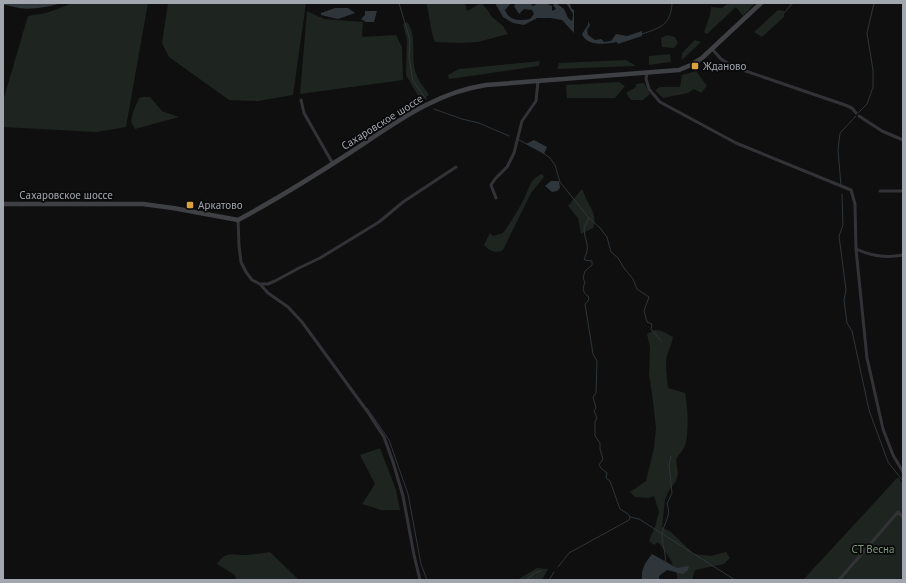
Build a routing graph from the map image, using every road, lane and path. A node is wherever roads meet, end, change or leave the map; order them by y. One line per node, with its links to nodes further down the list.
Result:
1 (761, 3): 2 (main road, Сахаровское шоссе)
2 (712, 49): 3 (main road, Сахаровское шоссе); 6 (street)
3 (646, 72): 4 (main road, Сахаровское шоссе); 14 (street)
4 (538, 82): 7 (main road, Сахаровское шоссе); 11 (street)
5 (302, 100): 7 (street)
6 (903, 140)
7 (333, 164): 13 (main road, Сахаровское шоссе)
8 (456, 167): 16 (street)
9 (880, 191): 10 (street)
10 (903, 191)
11 (496, 198)
12 (3, 204): 13 (main road, Сахаровское шоссе)
13 (238, 220): 16 (street)
14 (856, 249): 15 (street); 17 (street)
15 (903, 256)
16 (260, 284): 19 (street)
17 (903, 472)
18 (903, 517): 20 (street)
19 (420, 580)
20 (839, 580)

